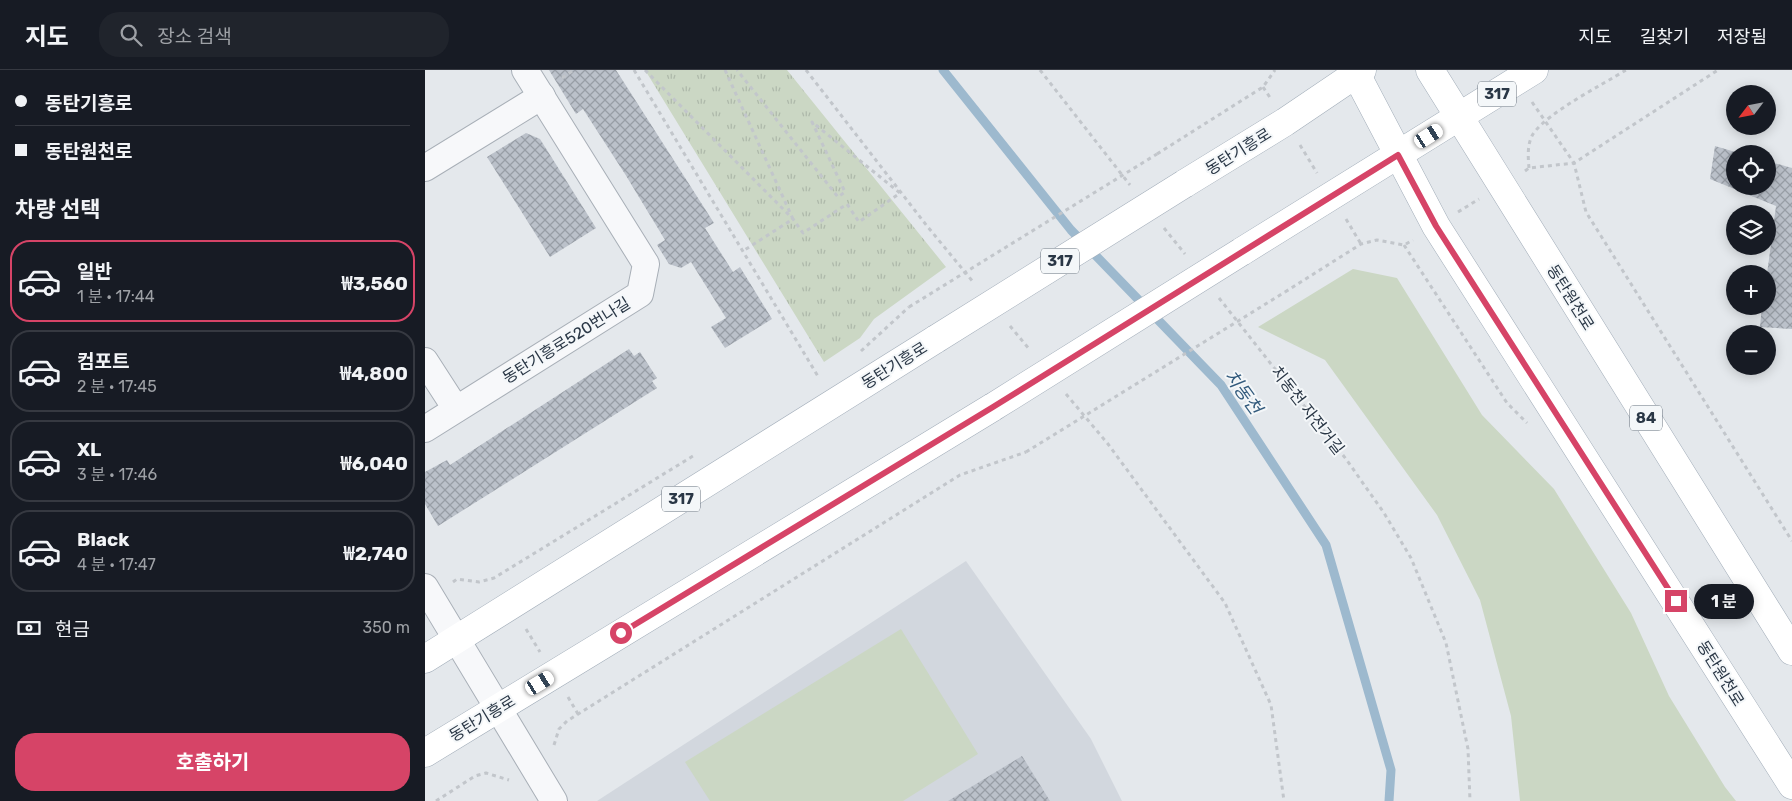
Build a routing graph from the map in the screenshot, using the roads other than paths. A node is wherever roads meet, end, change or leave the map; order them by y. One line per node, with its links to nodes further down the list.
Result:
1 (525, 70): 5 (street, 동탄기흥로520번나길)
2 (1430, 70): 6 (main road, 동탄원천로 / 84)
3 (1534, 70): 6 (main road, 동탄기흥로 / 317)
4 (1357, 71): 7 (main road, 동탄원천로); 13 (main road, 동탄기흥로 / 317, bridge)
5 (542, 96): 8 (street); 10 (street, 동탄기흥로520번나길)
6 (1459, 117): 7 (main road, 동탄기흥로 / 317); 14 (main road, 동탄원천로 / 84)
7 (1398, 155): 16 (main road, 동탄기흥로 / 317, bridge); 18 (main road, 동탄원천로)
8 (425, 168)
9 (425, 361): 10 (street)
10 (456, 409): 11 (street, 동탄기흥로520번나길)
11 (425, 429)
12 (425, 587): 13 (street)
13 (457, 638): 15 (main road, 동탄기흥로 / 317); 16 (street)
14 (1792, 651)
15 (425, 659)
16 (498, 708): 17 (main road, 동탄기흥로 / 317); 19 (street)
17 (425, 753)
18 (1792, 785)
19 (554, 801)

